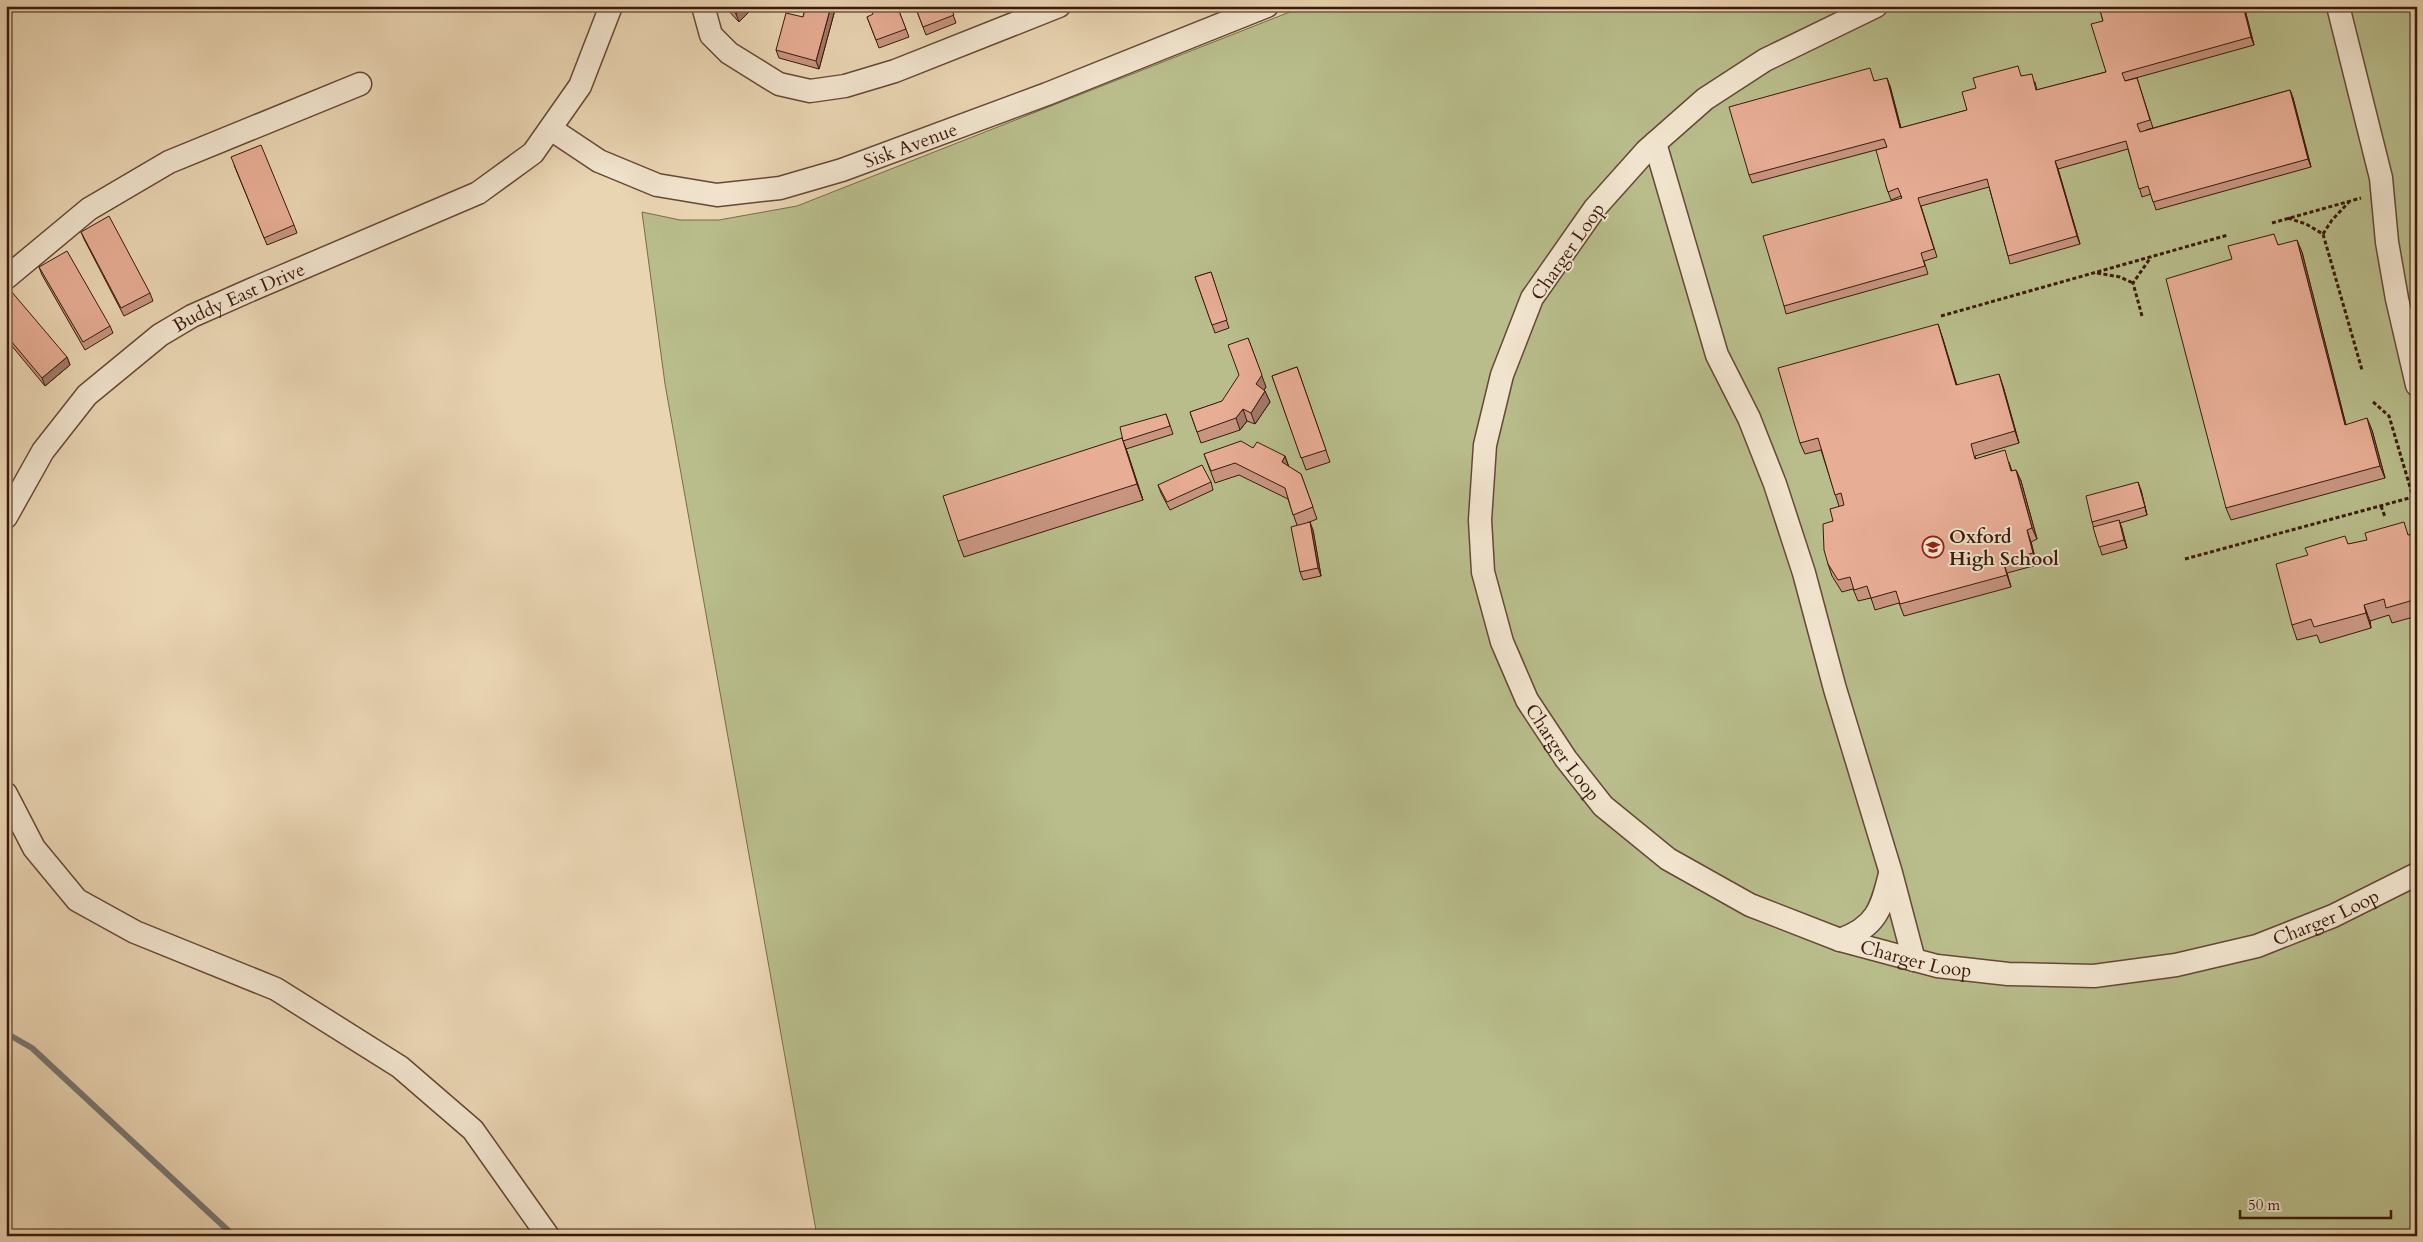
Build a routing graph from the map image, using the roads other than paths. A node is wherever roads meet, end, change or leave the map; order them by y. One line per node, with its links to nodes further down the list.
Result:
1 (611, 6): 9 (street, Buddy East Drive)
2 (703, 6): 3 (street)
3 (1058, 6)
4 (1267, 6): 7 (street, Sisk Avenue)
5 (1876, 6): 10 (street, Charger Loop)
6 (2338, 6): 12 (street)
7 (1239, 11): 9 (street, Sisk Avenue)
8 (360, 84): 11 (street)
9 (551, 129): 13 (street, Buddy East Drive)
10 (1655, 143): 15 (street); 17 (street, Charger Loop)
11 (6, 278)
12 (2417, 385)
13 (6, 517)
14 (6, 794): 19 (street)
15 (1891, 873): 17 (street); 18 (street)
16 (2417, 874): 18 (street, Charger Loop)
17 (1840, 940): 18 (street, Charger Loop)
18 (1914, 960)
19 (548, 1236)

